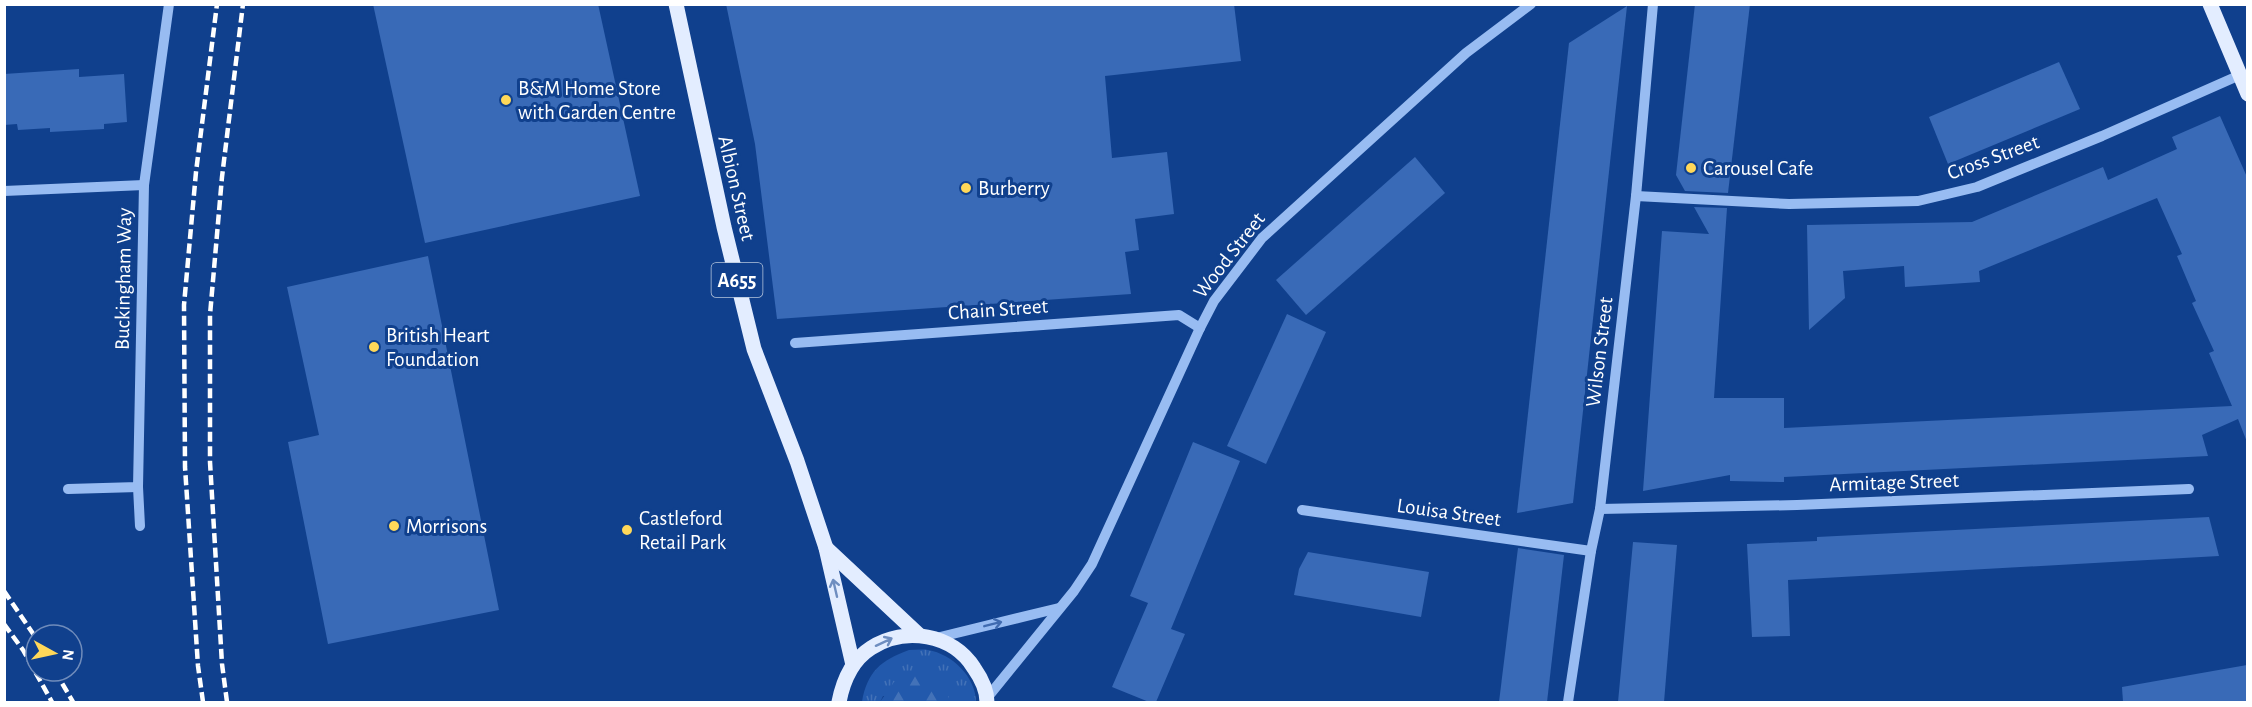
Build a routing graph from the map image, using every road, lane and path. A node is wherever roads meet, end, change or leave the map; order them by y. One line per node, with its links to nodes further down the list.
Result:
1 (169, 4): 8 (street, Buckingham Way)
2 (676, 4): 19 (main road, Albion Street / A655)
3 (1531, 4): 11 (street, Wood Street)
4 (1653, 4): 10 (street, Wilson Street)
5 (2210, 4): 6 (main road)
6 (2240, 75): 7 (main road); 10 (street, Cross Street)
7 (2247, 94)
8 (144, 185): 9 (street); 13 (street, Buckingham Way)
9 (4, 191)
10 (1636, 196): 16 (street, Wilson Street)
11 (1200, 328): 12 (street, Chain Street); 21 (street, Wood Street)
12 (795, 343)
13 (138, 487): 14 (street); 18 (street, Buckingham Way)
14 (68, 489)
15 (2189, 489): 16 (street, Armitage Street)
16 (1600, 509): 20 (street, Wilson Street)
17 (1302, 510): 20 (street, Louisa Street)
18 (140, 526)
19 (826, 548): 22 (main road, A655); 24 (main road, A655, one-way to 19)
20 (1591, 551): 27 (street, Wilson Street)
21 (1059, 608): 23 (street, one-way to 21); 25 (street, Wood Street)
22 (919, 635): 23 (main road); 24 (main road, one-way to 22)
23 (936, 638): 25 (main road)
24 (853, 665): 26 (main road)
25 (987, 700)
26 (839, 702)
27 (1568, 702)

